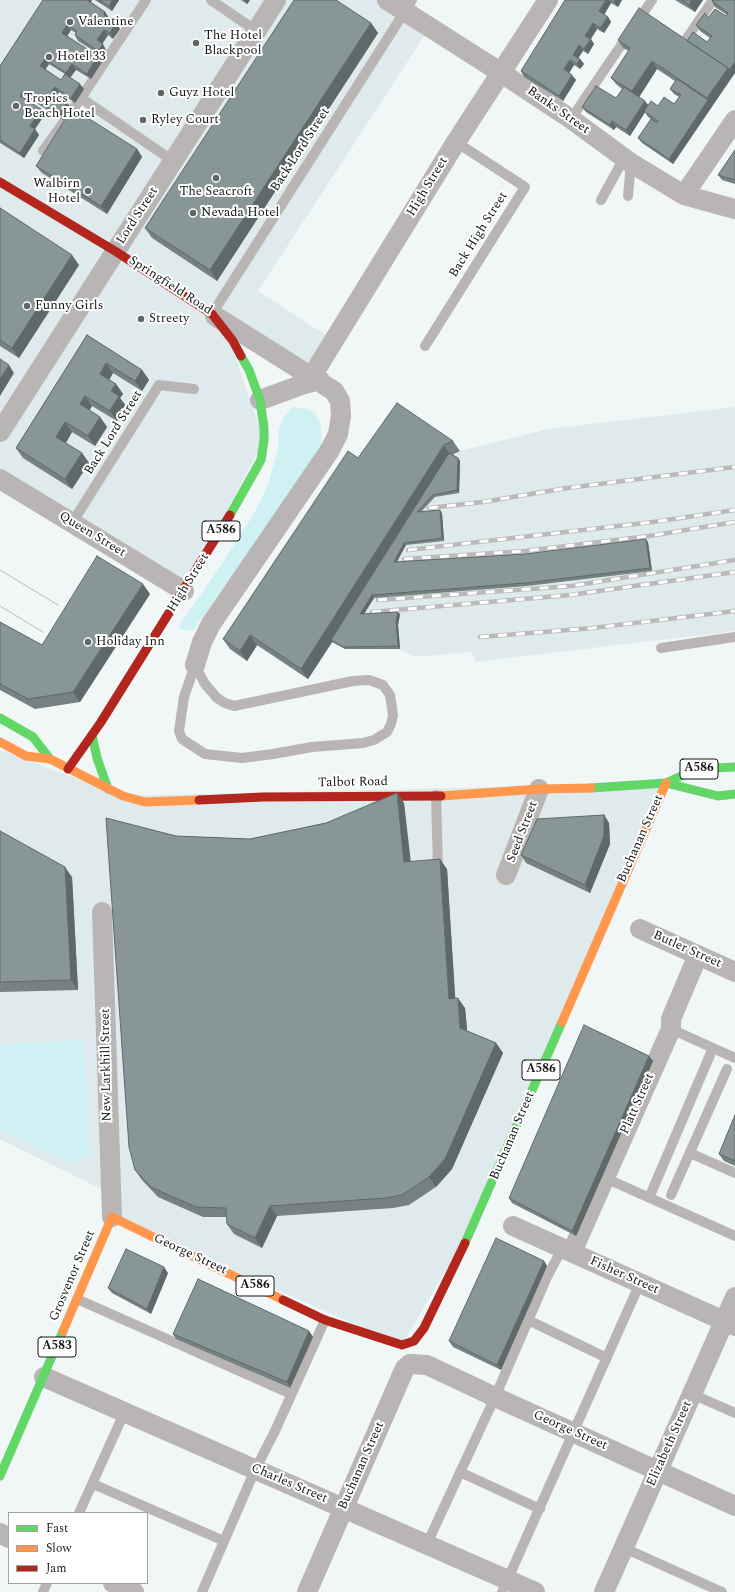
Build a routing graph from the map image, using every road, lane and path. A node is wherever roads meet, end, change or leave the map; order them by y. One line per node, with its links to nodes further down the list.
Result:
1 (146, 0): 12 (lane)
2 (211, 0): 9 (lane)
3 (276, 0): 9 (street, Lord Street)
4 (386, 0): 8 (street, Banks Street)
5 (548, 0): 11 (street, High Street)
6 (652, 0): 13 (lane)
7 (713, 0): 10 (lane)
8 (408, 6): 11 (street, Banks Street); 25 (lane, Back Lord Street)
9 (255, 30): 17 (street, Lord Street)
10 (687, 38)
11 (500, 72): 13 (street, Banks Street); 15 (street, High Street)
12 (81, 98): 16 (lane); 17 (lane)
13 (570, 120): 18 (street, Banks Street)
14 (735, 120): 20 (street)
15 (456, 142): 26 (lane, Back High Street); 27 (street, High Street)
16 (43, 151)
17 (173, 161): 24 (street, Lord Street)
18 (627, 161): 20 (street, Banks Street); 21 (lane); 22 (lane)
19 (0, 182): 24 (main road, Springfield Road / A586)
20 (684, 195): 23 (street, Banks Street)
21 (628, 196)
22 (601, 200)
23 (735, 209)
24 (116, 251): 25 (main road, Springfield Road / A586); 30 (street, Lord Street)
25 (212, 314): 27 (street, Springfield Road); 29 (main road, High Street / A586)
26 (425, 346)
27 (316, 378): 29 (street); 36 (street, Springfield Road)
28 (194, 389): 32 (lane, Back Lord Street)
29 (260, 400): 33 (main road, High Street / A586)
30 (0, 432)
31 (0, 479): 32 (street, Queen Street)
32 (72, 523): 33 (street, Queen Street)
33 (184, 591): 38 (main road, High Street / A586)
34 (735, 637): 35 (lane)
35 (661, 648)
36 (195, 665): 36 (lane)
37 (0, 718): 40 (main road, Talbot Road)
38 (92, 735): 42 (main road, High Street / A586); 44 (main road)
39 (0, 742): 40 (main road, Talbot Road)
40 (50, 759): 42 (main road, Talbot Road)
41 (735, 767): 43 (main road, Talbot Road / A586)
42 (68, 769): 44 (main road, Talbot Road)
43 (666, 783): 45 (main road, Talbot Road); 46 (main road, Talbot Road / A586); 73 (main road, Buchanan Street / A586)
44 (108, 789): 47 (main road, Talbot Road)
45 (540, 789): 47 (main road, Talbot Road); 49 (street, Seed Street)
46 (735, 794)
47 (436, 795): 48 (lane)
48 (438, 869)
49 (506, 875)
50 (102, 912): 63 (street, New Larkhill Street)
51 (640, 929): 52 (street, Butler Street)
52 (698, 955): 53 (street, Butler Street); 54 (street, Platt Street)
53 (733, 966)
54 (672, 1029): 55 (lane); 60 (street, Platt Street)
55 (713, 1048): 56 (lane); 62 (lane)
56 (735, 1058)
57 (726, 1068): 58 (lane)
58 (690, 1153): 59 (lane); 61 (lane)
59 (735, 1173)
60 (605, 1178): 62 (lane); 66 (street, Platt Street)
61 (671, 1196)
62 (649, 1198): 65 (lane)
63 (112, 1217): 69 (main road, Grosvenor Street / A583); 70 (main road, George Street / A586)
64 (513, 1226): 66 (street, Fisher Street)
65 (735, 1236)
66 (567, 1250): 67 (street, Fisher Street); 71 (lane)
67 (640, 1283): 72 (street, Fisher Street); 74 (lane)
68 (735, 1297): 72 (street, Elizabeth Street)
69 (78, 1299): 76 (main road, Grosvenor Street / A583); 77 (lane)
70 (325, 1320): 73 (main road, George Street / A586); 77 (lane)
71 (528, 1320): 74 (lane); 79 (lane)
72 (730, 1324): 78 (street, Elizabeth Street)
73 (396, 1344): 75 (street)
74 (607, 1358): 82 (lane)
75 (405, 1368): 79 (street, George Street); 89 (street, Buchanan Street)
76 (44, 1377): 80 (street, Charles Street); 86 (main road, Grosvenor Street / A583)
77 (291, 1394): 83 (lane)
78 (692, 1394): 81 (lane); 84 (street, Elizabeth Street)
79 (494, 1397): 82 (street, George Street); 85 (lane)
80 (125, 1411): 83 (street, Charles Street); 87 (lane)
81 (735, 1413)
82 (573, 1432): 84 (street, George Street); 90 (lane)
83 (256, 1470): 89 (street, Charles Street); 92 (lane)
84 (658, 1471): 88 (street, George Street); 94 (street, Elizabeth Street)
85 (460, 1472): 90 (lane); 93 (lane)
86 (0, 1476)
87 (93, 1484): 91 (lane); 92 (lane)
88 (735, 1506)
89 (344, 1508): 93 (street, Charles Street); 99 (street, Buchanan Street)
90 (540, 1509): 96 (lane)
91 (79, 1512)
92 (224, 1541): 98 (lane)
93 (426, 1546): 96 (street, Charles Street)
94 (624, 1548): 101 (street, Elizabeth Street); 102 (lane)
95 (115, 1584): 97 (street)
96 (505, 1586): 100 (street, Charles Street)
97 (134, 1592)
98 (202, 1592)
99 (307, 1592)
100 (534, 1592)
101 (604, 1592)
102 (722, 1592)

